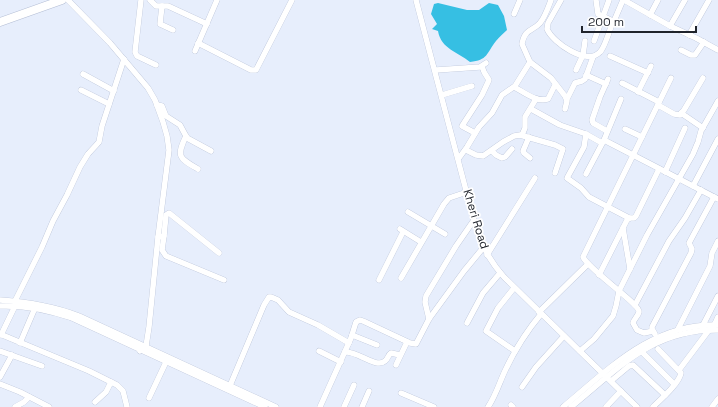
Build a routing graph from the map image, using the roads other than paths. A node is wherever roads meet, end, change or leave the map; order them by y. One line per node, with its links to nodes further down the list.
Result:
1 (62, 0): 21 (highway)
2 (68, 0): 37 (street)
3 (140, 0): 39 (street)
4 (150, 0): 17 (street)
5 (217, 0): 23 (street)
6 (292, 0): 30 (street)
7 (416, 0): 41 (street, Kheri Road)
8 (520, 0): 18 (street)
9 (551, 0): 38 (street)
10 (561, 0): 34 (street)
11 (596, 0): 20 (street)
12 (609, 0): 20 (street)
13 (623, 0): 19 (street); 22 (street)
14 (658, 0): 19 (street)
15 (685, 0): 24 (street)
16 (709, 0): 26 (street)
17 (162, 6): 23 (street); 25 (street)
18 (514, 14)
19 (650, 14): 24 (street)
20 (604, 17): 22 (street); 28 (street)
21 (0, 22)
22 (615, 22): 36 (street)
23 (206, 24): 30 (street)
24 (670, 26): 26 (street)
25 (172, 30)
26 (689, 35): 29 (street)
27 (584, 41): 34 (street)
28 (594, 41)
29 (704, 42): 31 (street); 32 (street)
30 (198, 43): 33 (street)
31 (681, 50)
32 (718, 50)
33 (195, 51)
34 (582, 55): 36 (street); 42 (street)
35 (610, 56): 43 (street)
36 (593, 57): 45 (street)
37 (124, 59): 53 (street); 62 (street)
38 (530, 62): 49 (street); 51 (street)
39 (156, 65)
40 (651, 66): 43 (street)
41 (436, 70): 55 (street, Kheri Road); 66 (street)
42 (576, 70)
43 (648, 73): 54 (street)
44 (82, 74): 53 (street)
45 (586, 75): 56 (street); 70 (street)
46 (671, 78): 61 (street)
47 (702, 78): 65 (street)
48 (622, 83): 54 (street)
49 (556, 85): 56 (street); 57 (street)
50 (472, 86): 55 (street)
51 (514, 87): 57 (street); 72 (street)
52 (81, 90): 60 (street)
53 (114, 91): 60 (street)
54 (638, 92): 61 (street)
55 (442, 95): 71 (street, Kheri Road)
56 (567, 98): 64 (street)
57 (536, 99): 63 (street)
58 (621, 99): 70 (street)
59 (718, 101): 68 (street)
60 (109, 104): 122 (street)
61 (659, 104): 65 (street); 77 (street)
62 (158, 105): 75 (street); 105 (street)
63 (531, 109): 73 (street); 74 (street)
64 (565, 109)
65 (681, 113): 68 (street)
66 (462, 126): 71 (street); 72 (street)
67 (685, 128): 89 (street)
68 (703, 128): 93 (street)
69 (625, 129): 77 (street)
70 (607, 131): 79 (street)
71 (452, 132): 85 (street, Kheri Road)
72 (474, 133): 81 (street)
73 (586, 134): 79 (street); 98 (street)
74 (522, 135): 76 (street); 83 (street)
75 (186, 136): 82 (street); 88 (street)
76 (529, 137): 86 (street); 90 (street)
77 (642, 137): 84 (street)
78 (718, 139): 94 (street)
79 (603, 142): 84 (street); 91 (street)
80 (512, 149): 83 (street)
81 (466, 150): 83 (street); 85 (street)
82 (211, 151)
83 (492, 151)
84 (633, 156): 87 (street); 98 (street)
85 (459, 158): 96 (street, Kheri Road)
86 (530, 158)
87 (659, 169): 89 (street); 100 (street)
88 (198, 170)
89 (665, 172): 93 (street)
90 (555, 173)
91 (586, 174)
92 (535, 178): 110 (street)
93 (679, 179): 94 (street); 112 (street)
94 (693, 186): 95 (street)
95 (700, 190): 97 (street); 123 (street)
96 (467, 192): 101 (street, Kheri Road); 102 (street)
97 (716, 198): 133 (street)
98 (608, 207): 100 (street); 111 (street)
99 (408, 212): 102 (street)
100 (629, 218): 103 (street)
101 (474, 220): 108 (street, Kheri Road); 128 (street)
102 (431, 226): 104 (street); 107 (street)
103 (623, 228): 112 (street); 114 (street)
104 (445, 234)
105 (160, 237): 109 (street); 116 (street); 142 (street)
106 (718, 241): 132 (street)
107 (421, 242): 115 (street); 117 (street)
108 (483, 248): 110 (street, Kheri Road); 128 (street)
109 (219, 253)
110 (487, 255): 113 (street, Kheri Road)
111 (588, 264): 114 (street); 126 (street)
112 (630, 269): 119 (street)
113 (500, 273): 118 (street, Kheri Road); 129 (street)
114 (599, 275): 119 (street)
115 (401, 278)
116 (224, 280)
117 (379, 280)
118 (514, 288): 126 (street, Kheri Road); 147 (street)
119 (619, 291): 123 (street); 148 (street)
120 (718, 296): 130 (street)
121 (0, 300): 122 (street)
122 (15, 304): 124 (street); 125 (street); 134 (street); 142 (street)
123 (635, 305): 133 (street)
124 (0, 306)
125 (35, 308): 139 (street); 142 (street)
126 (540, 313): 136 (street, Kheri Road); 147 (street)
127 (718, 317): 131 (street)
128 (429, 319): 138 (street)
129 (467, 323)
130 (703, 325): 131 (street); 132 (street)
131 (714, 328): 144 (street); 156 (street)
132 (678, 329): 137 (street)
133 (653, 332): 137 (street)
134 (1, 335): 139 (street)
135 (352, 335): 138 (street); 140 (street); 141 (street)
136 (564, 336): 148 (street, Kheri Road); 163 (street)
137 (657, 337): 158 (street)
138 (407, 342): 150 (street)
139 (20, 343): 159 (street)
140 (349, 343): 149 (street); 164 (street)
141 (377, 345)
142 (145, 348): 152 (street); 164 (street)
143 (658, 349): 156 (street)
144 (641, 350): 158 (street); 161 (street)
145 (0, 351): 151 (street)
146 (320, 351): 153 (street)
147 (515, 351): 182 (street)
148 (580, 351): 158 (street, Kheri Road)
149 (345, 352): 150 (street); 153 (street)
150 (400, 355): 154 (street)
151 (12, 356): 155 (street); 157 (street)
152 (166, 362): 164 (street); 170 (street)
153 (341, 362): 178 (street)
154 (396, 365)
155 (42, 366)
156 (679, 370): 161 (street)
157 (0, 377)
158 (606, 377): 166 (street, Kheri Road); 168 (street); 183 (street); 184 (street)
159 (110, 382): 172 (street); 175 (street)
160 (0, 384): 169 (street)
161 (674, 384): 168 (street)
162 (354, 385): 179 (street)
163 (522, 387)
164 (229, 388): 176 (street); 177 (street)
165 (370, 391): 180 (street)
166 (621, 391): 185 (street); 186 (street, Kheri Road)
167 (402, 393): 181 (street)
168 (665, 395): 187 (street)
169 (29, 397): 173 (street); 174 (street)
170 (150, 398)
171 (718, 399): 188 (street)
172 (95, 402)
173 (19, 406)
174 (49, 407)
175 (127, 407)
176 (265, 407)
177 (276, 407)
178 (320, 407)
179 (344, 407)
180 (362, 407)
181 (434, 407)
182 (488, 407)
183 (563, 407)
184 (571, 407)
185 (606, 407)
186 (637, 407)
187 (652, 407)
188 (712, 407)

